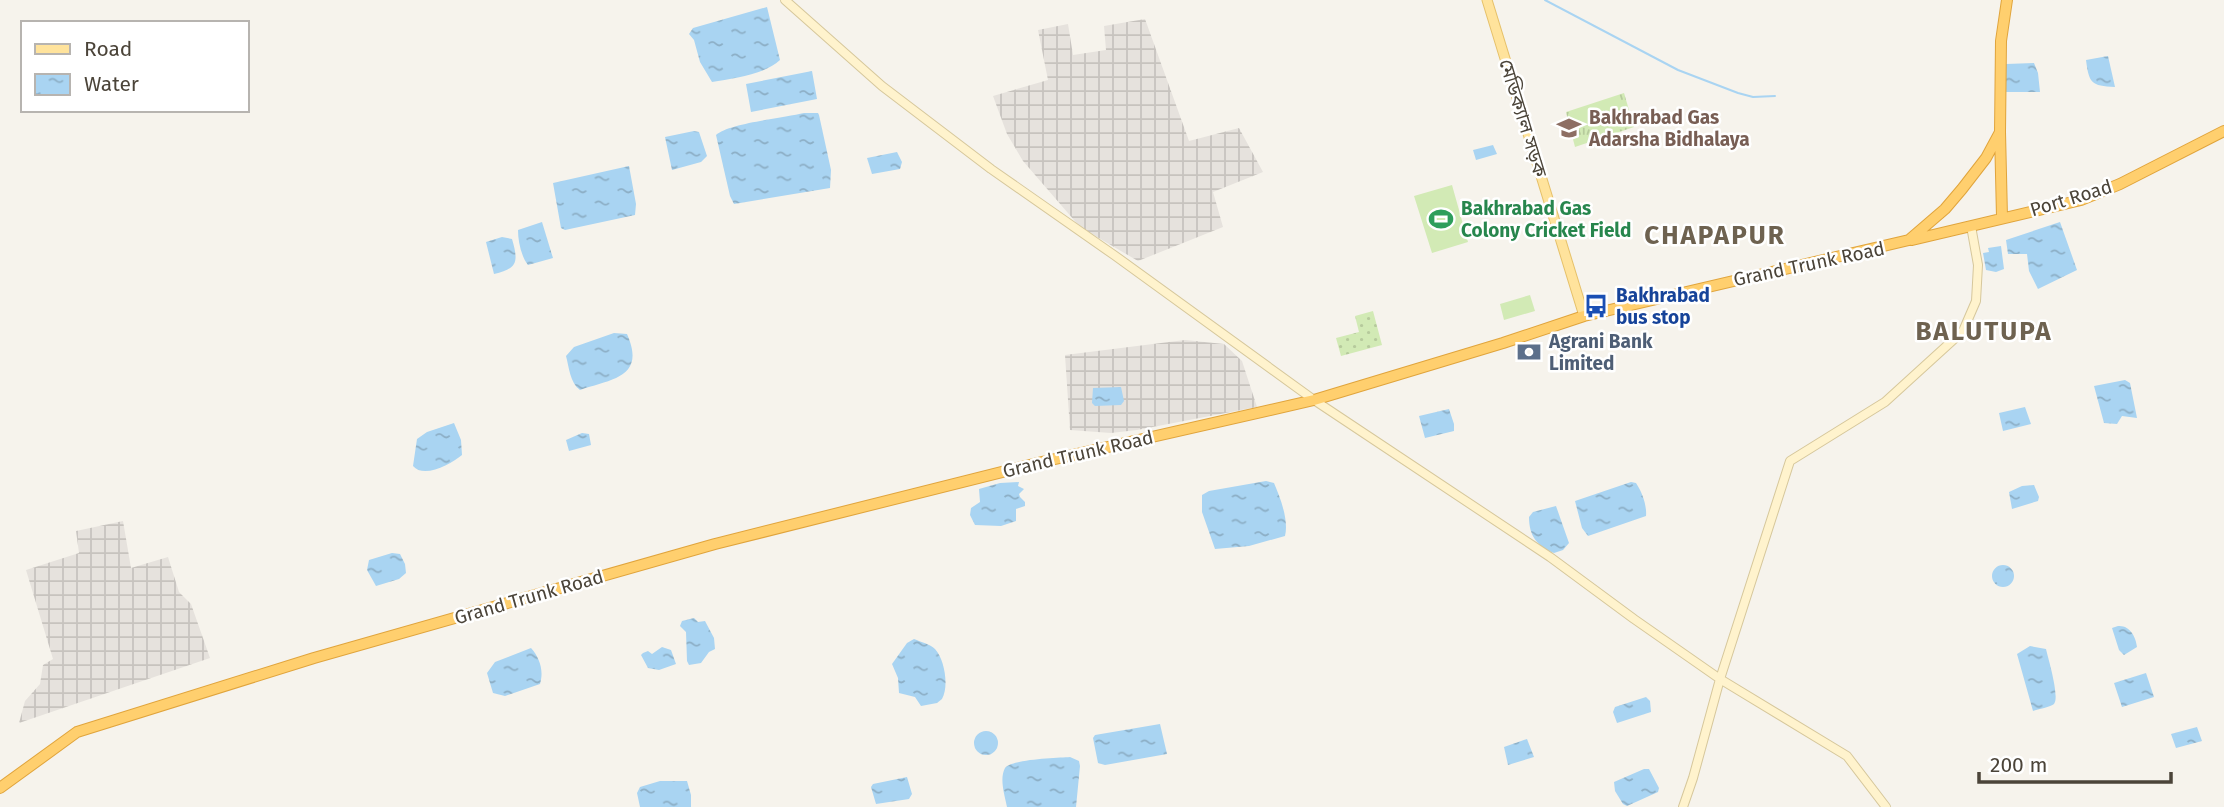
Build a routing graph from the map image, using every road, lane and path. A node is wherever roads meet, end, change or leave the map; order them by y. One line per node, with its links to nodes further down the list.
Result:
1 (785, 0): 10 (main road)
2 (1488, 0): 9 (main road, মেডিক্যাল সড়ক)
3 (2007, 0): 5 (highway, Grand Trunk Road)
4 (2224, 131): 6 (highway, Port Road)
5 (2000, 132): 6 (highway); 8 (highway, Grand Trunk Road)
6 (2002, 218): 7 (highway, Port Road)
7 (1970, 226): 8 (highway, Port Road); 11 (main road)
8 (1909, 240): 9 (highway, Grand Trunk Road)
9 (1584, 316): 10 (highway, Grand Trunk Road)
10 (1314, 400): 11 (main road); 12 (highway, Grand Trunk Road)
11 (1720, 678): 13 (main road); 14 (main road)
12 (0, 788)
13 (1683, 807)
14 (1886, 807)

